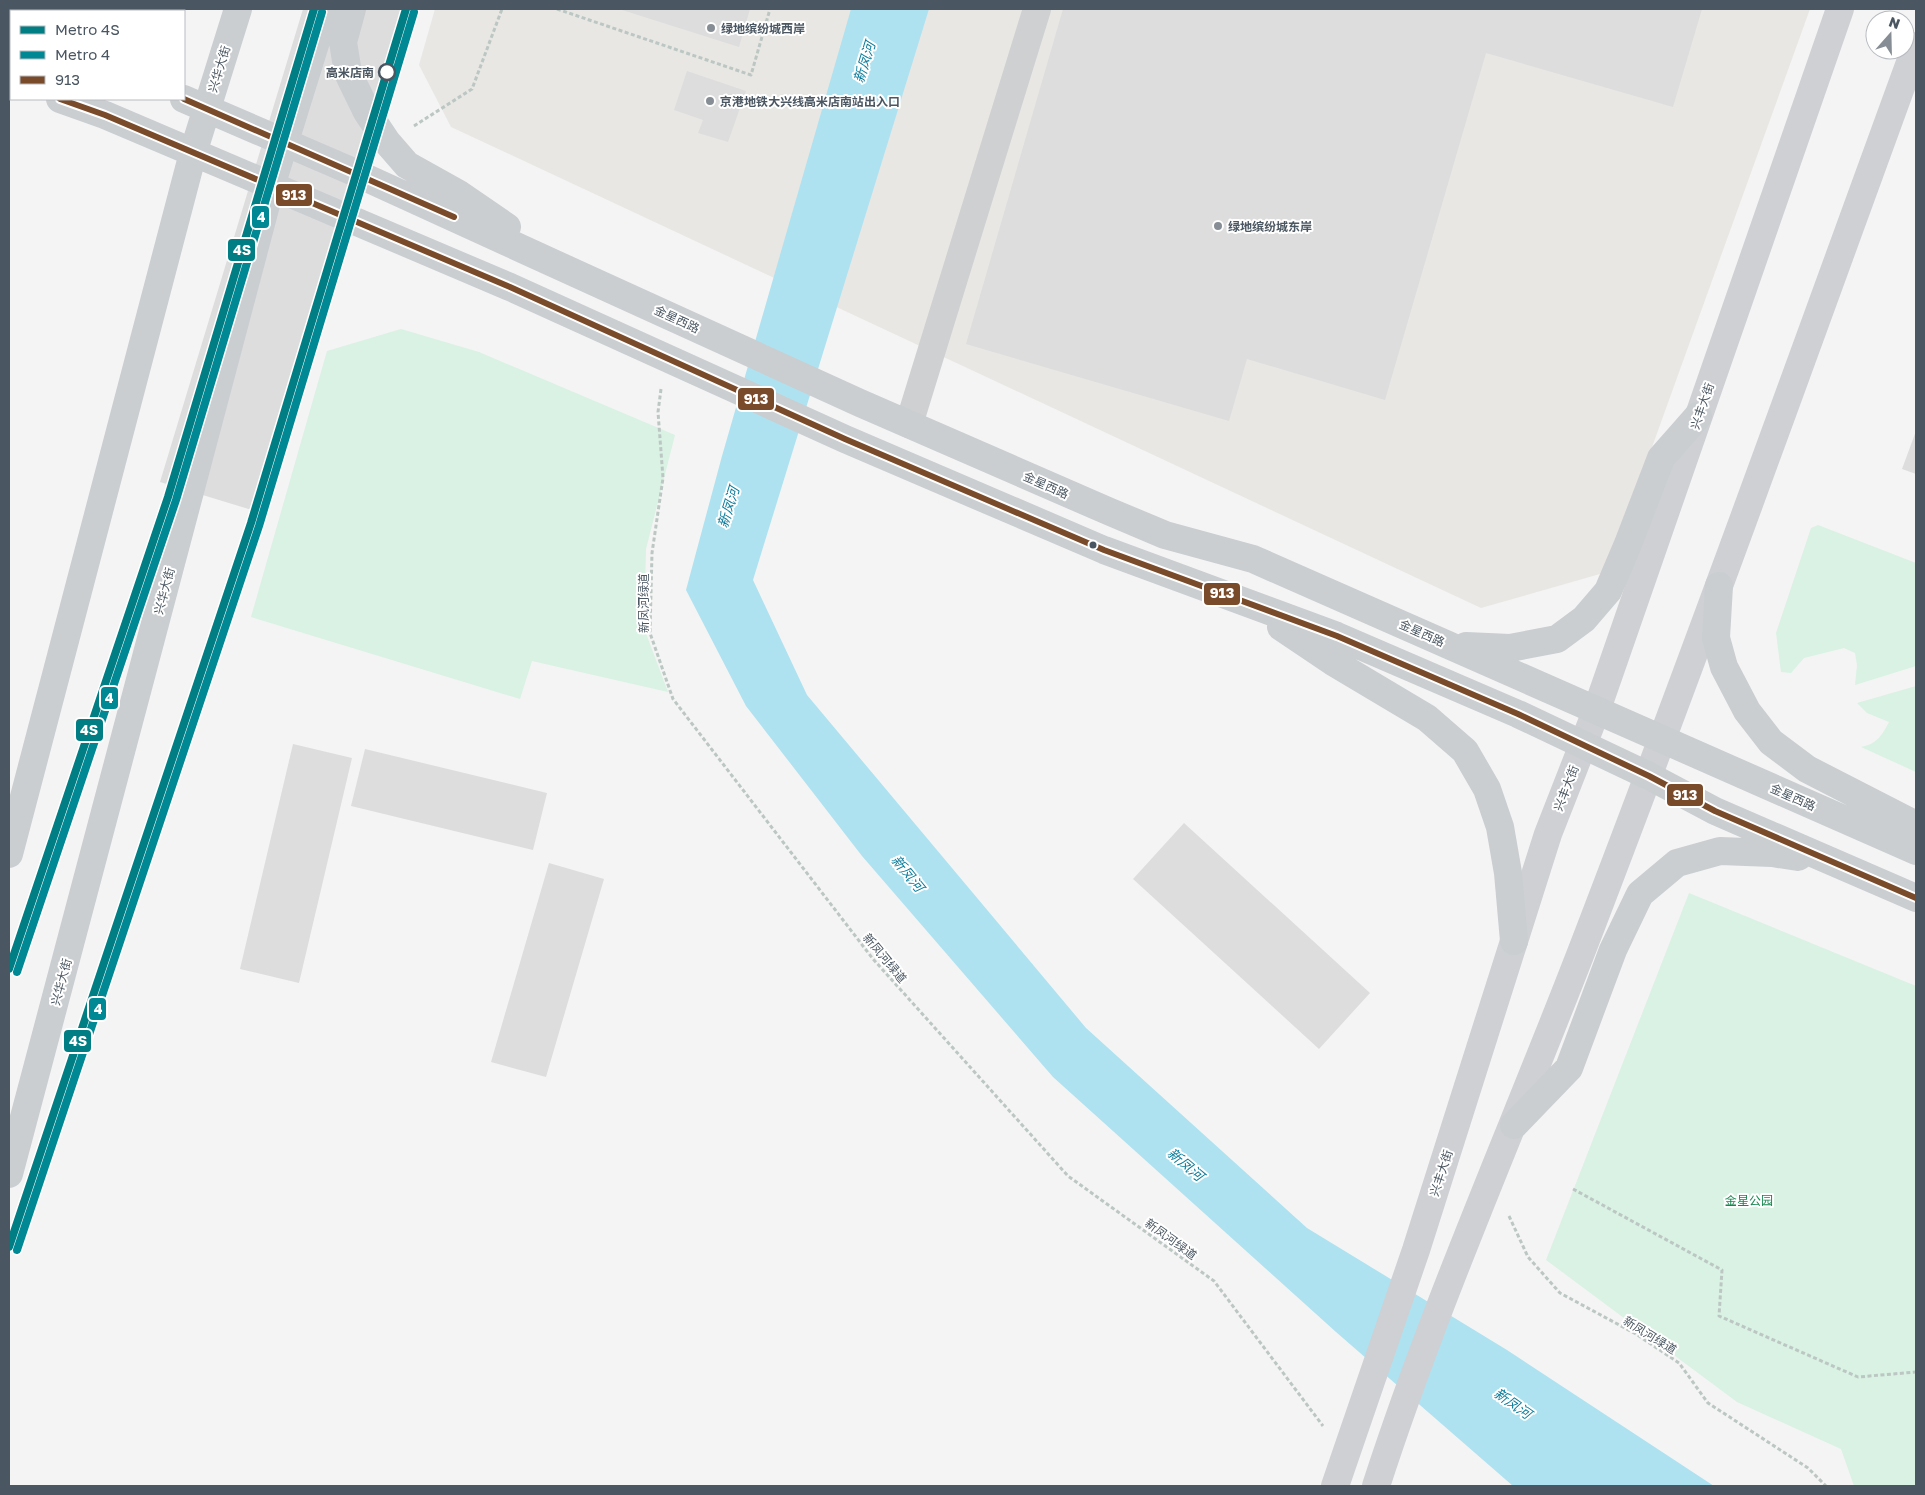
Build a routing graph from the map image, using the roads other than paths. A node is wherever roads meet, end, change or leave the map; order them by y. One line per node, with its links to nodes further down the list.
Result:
1 (238, 9): 8 (main road, 兴华大街)
2 (326, 9): 9 (main road, 兴华大街)
3 (352, 9): 12 (main road)
4 (1037, 9): 14 (street)
5 (1840, 9): 13 (main road, 兴丰大街)
6 (1916, 46): 15 (main road)
7 (63, 100): 10 (main road)
8 (195, 104): 9 (main road, 金星西路); 10 (main road, 兴华大街)
9 (285, 143): 11 (main road, 兴华大街); 12 (main road, 金星西路)
10 (193, 153): 11 (main road); 24 (main road, 兴华大街)
11 (271, 186): 16 (main road); 29 (main road, 兴华大街)
12 (566, 267): 14 (main road, 金星西路)
13 (1698, 416): 17 (main road); 18 (main road, 兴丰大街)
14 (909, 424): 17 (main road, 金星西路)
15 (1719, 586): 19 (main road); 22 (main road)
16 (1249, 605): 20 (main road); 27 (main road)
17 (1451, 645): 18 (main road, 金星西路)
18 (1597, 709): 19 (main road, 金星西路); 20 (main road, 兴丰大街)
19 (1664, 738): 21 (main road); 23 (main road, 金星西路)
20 (1583, 745): 21 (main road); 27 (main road, 兴丰大街)
21 (1649, 776): 25 (main road); 28 (main road)
22 (1916, 825)
23 (1916, 851)
24 (9, 854)
25 (1834, 863): 26 (main road); 28 (main road)
26 (1916, 898)
27 (1514, 941): 30 (main road, 兴丰大街)
28 (1514, 1125): 31 (main road)
29 (9, 1174)
30 (1336, 1486)
31 (1376, 1486)

